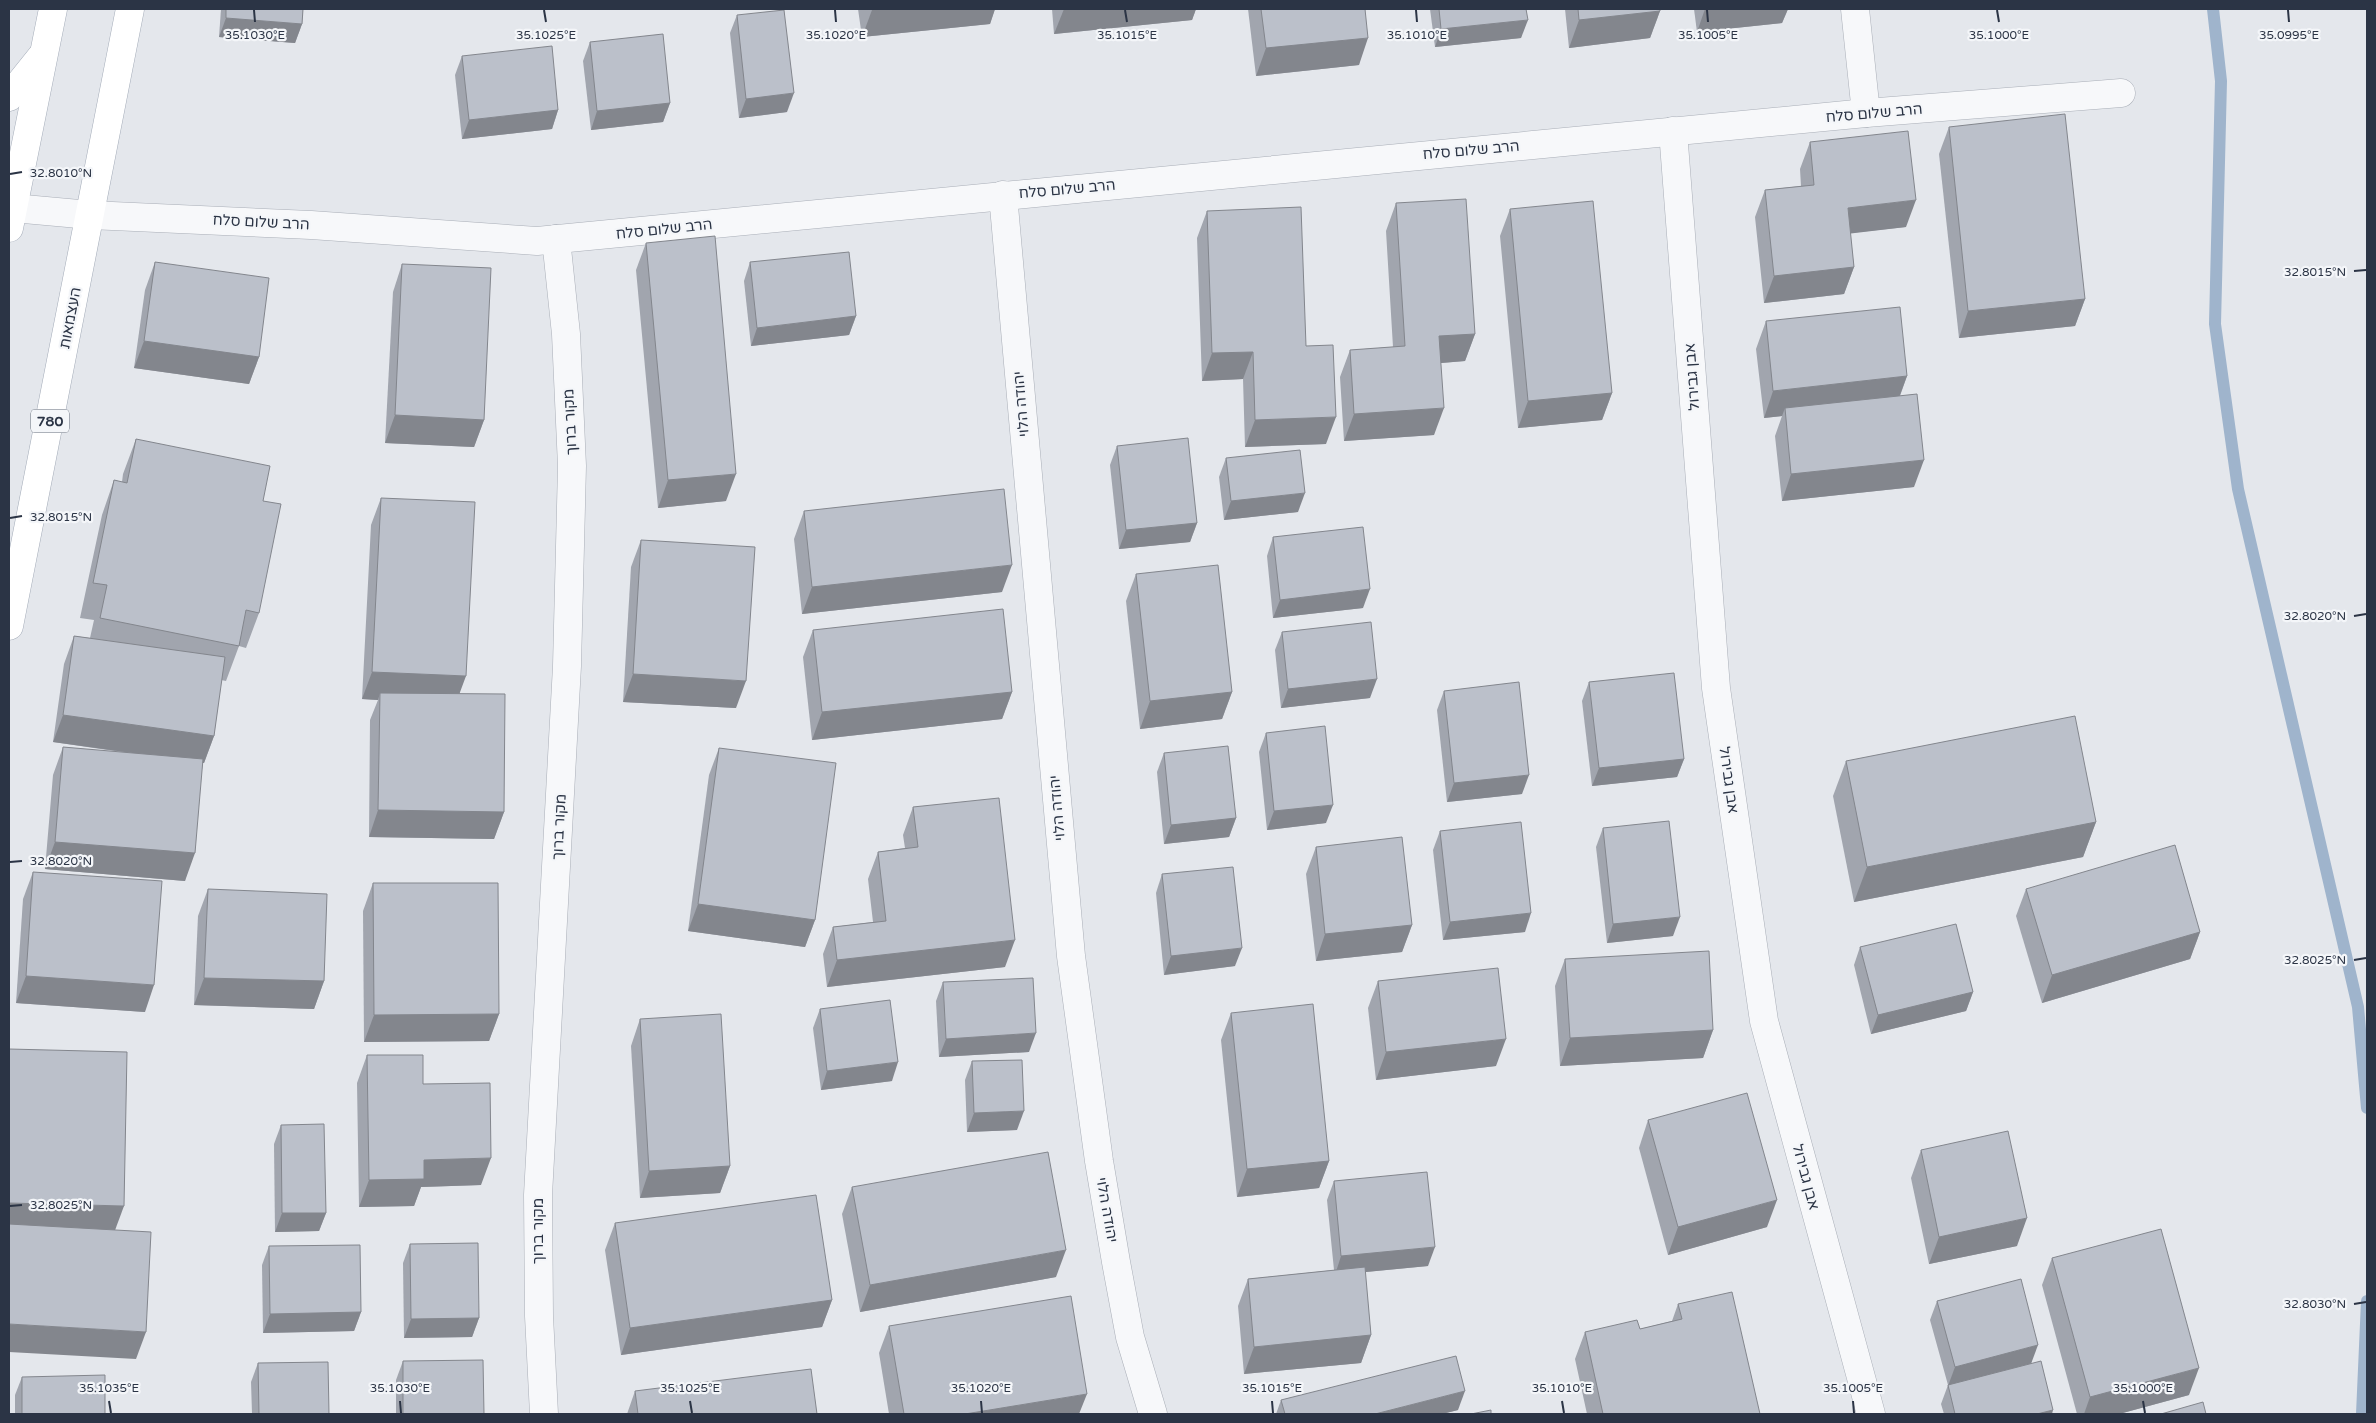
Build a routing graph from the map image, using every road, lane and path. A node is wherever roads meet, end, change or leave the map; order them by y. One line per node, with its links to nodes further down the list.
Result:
1 (53, 9): 4 (main road)
2 (130, 9): 10 (main road, העצמאות / 780)
3 (1855, 9): 7 (street)
4 (45, 52): 6 (main road); 11 (main road)
5 (2121, 93): 7 (street, הרב שלום סלח)
6 (9, 97)
7 (1866, 113): 8 (street, הרב שלום סלח)
8 (1673, 131): 9 (street, הרב שלום סלח); 16 (street, אבן גבירול)
9 (1002, 195): 12 (street, הרב שלום סלח); 15 (street, יהודה הלוי)
10 (90, 215): 11 (street, הרב שלום סלח); 12 (street, הרב שלום סלח); 13 (main road, העצמאות / 780)
11 (11, 218)
12 (556, 240): 14 (street, מקור ברוך)
13 (9, 626)
14 (544, 1414)
15 (1153, 1414)
16 (1871, 1414)

